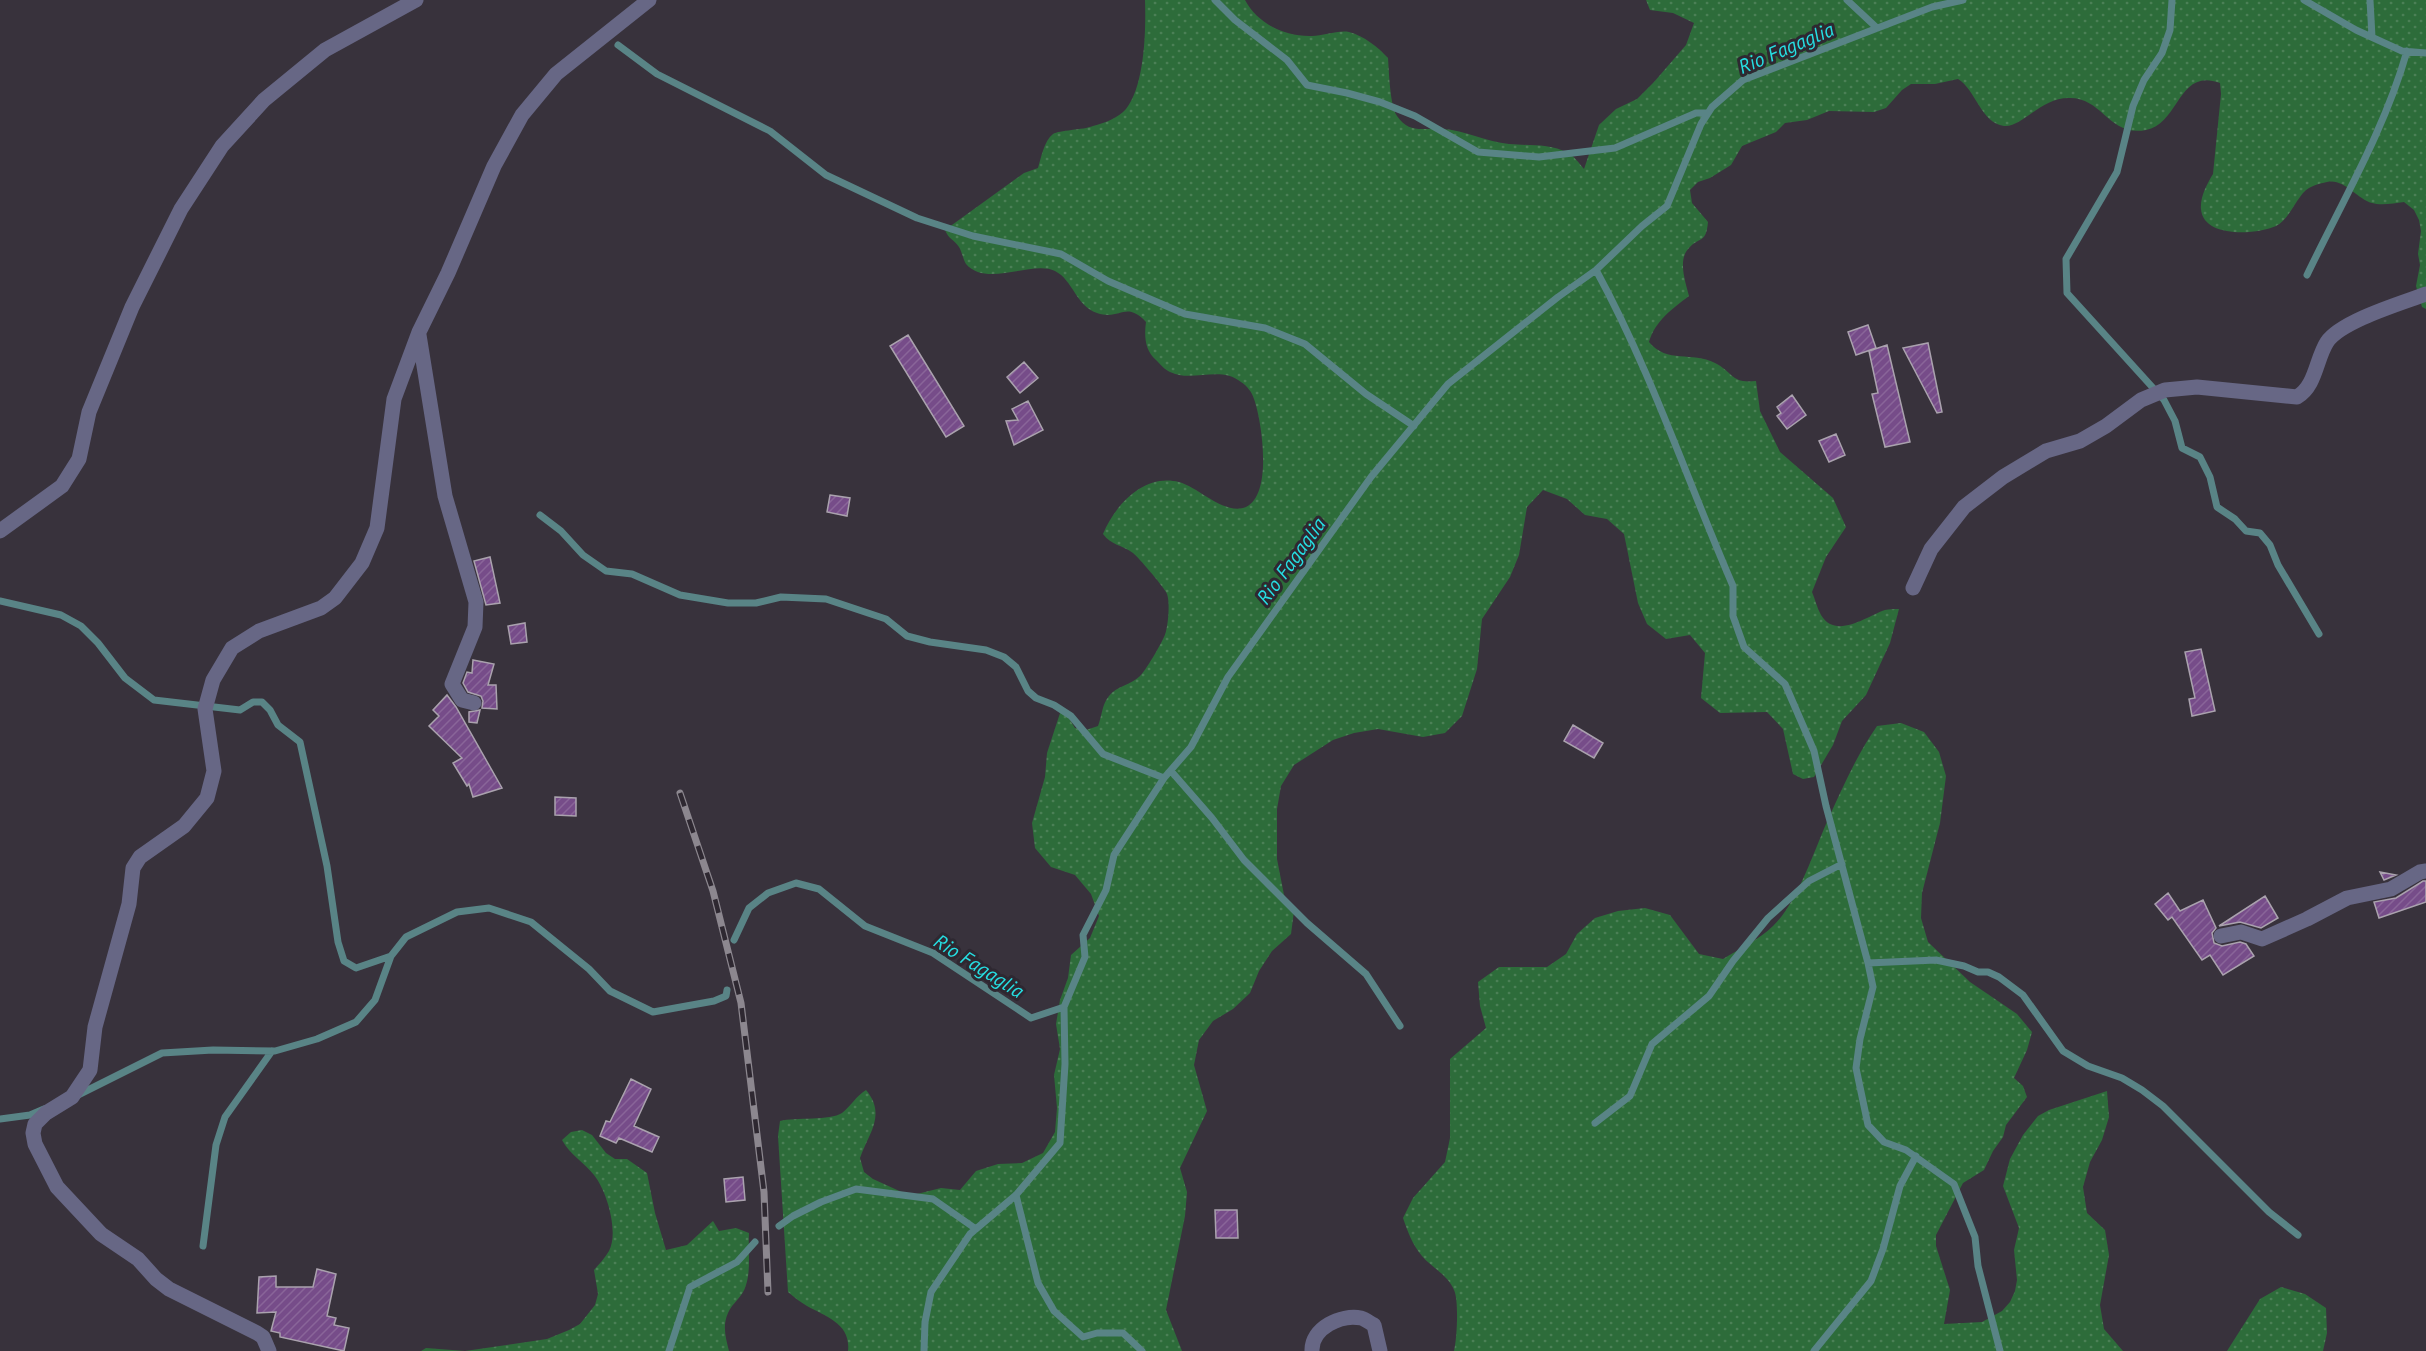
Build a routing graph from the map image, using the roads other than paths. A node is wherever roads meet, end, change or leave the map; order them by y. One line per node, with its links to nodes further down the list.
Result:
1 (416, 0): 5 (street)
2 (649, 0): 4 (street)
3 (2426, 294): 6 (street)
4 (419, 332): 7 (street); 10 (street)
5 (0, 531)
6 (1913, 588)
7 (474, 703)
8 (2426, 872): 9 (street)
9 (2221, 936)
10 (269, 1351)
11 (1312, 1351): 12 (street)
12 (1380, 1351)

